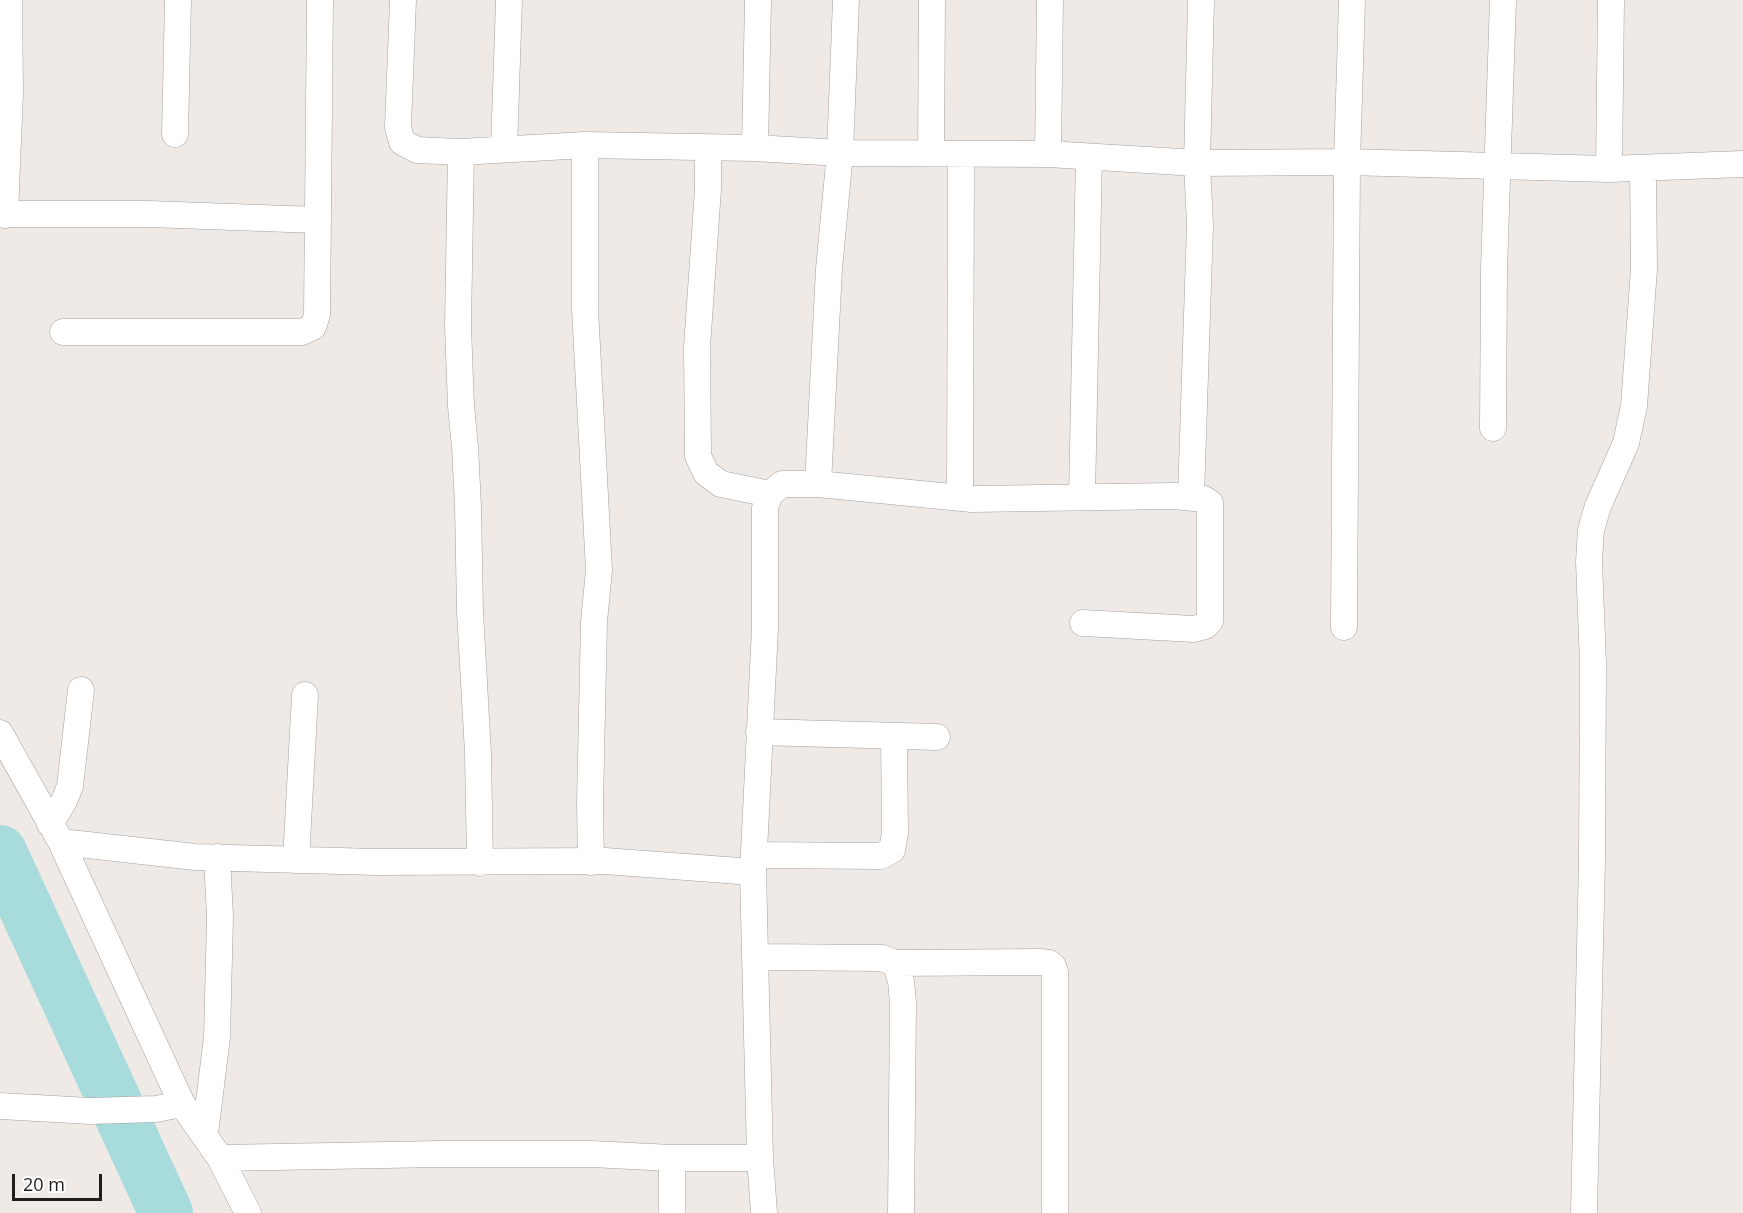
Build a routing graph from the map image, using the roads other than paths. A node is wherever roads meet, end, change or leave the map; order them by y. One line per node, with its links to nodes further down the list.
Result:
1 (9, 0): 31 (street)
2 (178, 0): 14 (street)
3 (320, 0): 32 (street)
4 (403, 0): 19 (street)
5 (509, 0): 18 (street)
6 (758, 0): 17 (street)
7 (846, 0): 20 (street)
8 (932, 0): 21 (street)
9 (1050, 0): 23 (street)
10 (1201, 0): 26 (street)
11 (1352, 0): 25 (street)
12 (1503, 0): 28 (street)
13 (1611, 0): 29 (street)
14 (175, 134)
15 (585, 145): 16 (street); 18 (street); 51 (street)
16 (708, 148): 17 (street); 36 (street)
17 (755, 148): 20 (street)
18 (504, 149): 19 (street)
19 (460, 152): 52 (street)
20 (840, 153): 21 (street); 35 (street)
21 (931, 153): 22 (street)
22 (961, 154): 23 (street); 39 (street)
23 (1048, 154): 24 (street)
24 (1089, 157): 26 (street); 38 (street)
25 (1347, 162): 26 (street); 28 (street); 41 (street)
26 (1197, 163): 37 (street)
27 (1743, 164): 30 (street)
28 (1497, 166): 29 (street); 34 (street)
29 (1610, 169): 30 (street)
30 (1643, 169): 67 (street)
31 (2, 214): 32 (street)
32 (317, 220): 33 (street)
33 (63, 332)
34 (1493, 428)
35 (818, 484): 36 (street); 39 (street)
36 (770, 494): 44 (street)
37 (1191, 496): 38 (street); 40 (street)
38 (1083, 497): 39 (street)
39 (960, 498)
40 (1083, 623)
41 (1344, 627)
42 (81, 690): 48 (street)
43 (305, 695): 50 (street)
44 (759, 732): 46 (street); 53 (street)
45 (0, 733): 48 (street)
46 (894, 736): 47 (street); 53 (street)
47 (937, 737)
48 (56, 833): 49 (street); 56 (street)
49 (217, 857): 50 (street); 58 (street)
50 (296, 860): 52 (street)
51 (591, 862): 52 (street); 53 (street)
52 (480, 863)
53 (753, 863): 54 (street)
54 (755, 957): 55 (street); 61 (street)
55 (895, 963): 65 (street); 66 (street)
56 (182, 1104): 57 (street); 58 (street)
57 (0, 1106)
58 (204, 1134): 59 (street)
59 (220, 1158): 60 (street); 62 (street)
60 (672, 1158): 61 (street); 63 (street)
61 (760, 1158): 64 (street)
62 (248, 1213)
63 (672, 1213)
64 (764, 1213)
65 (901, 1213)
66 (1054, 1213)
67 (1584, 1213)

